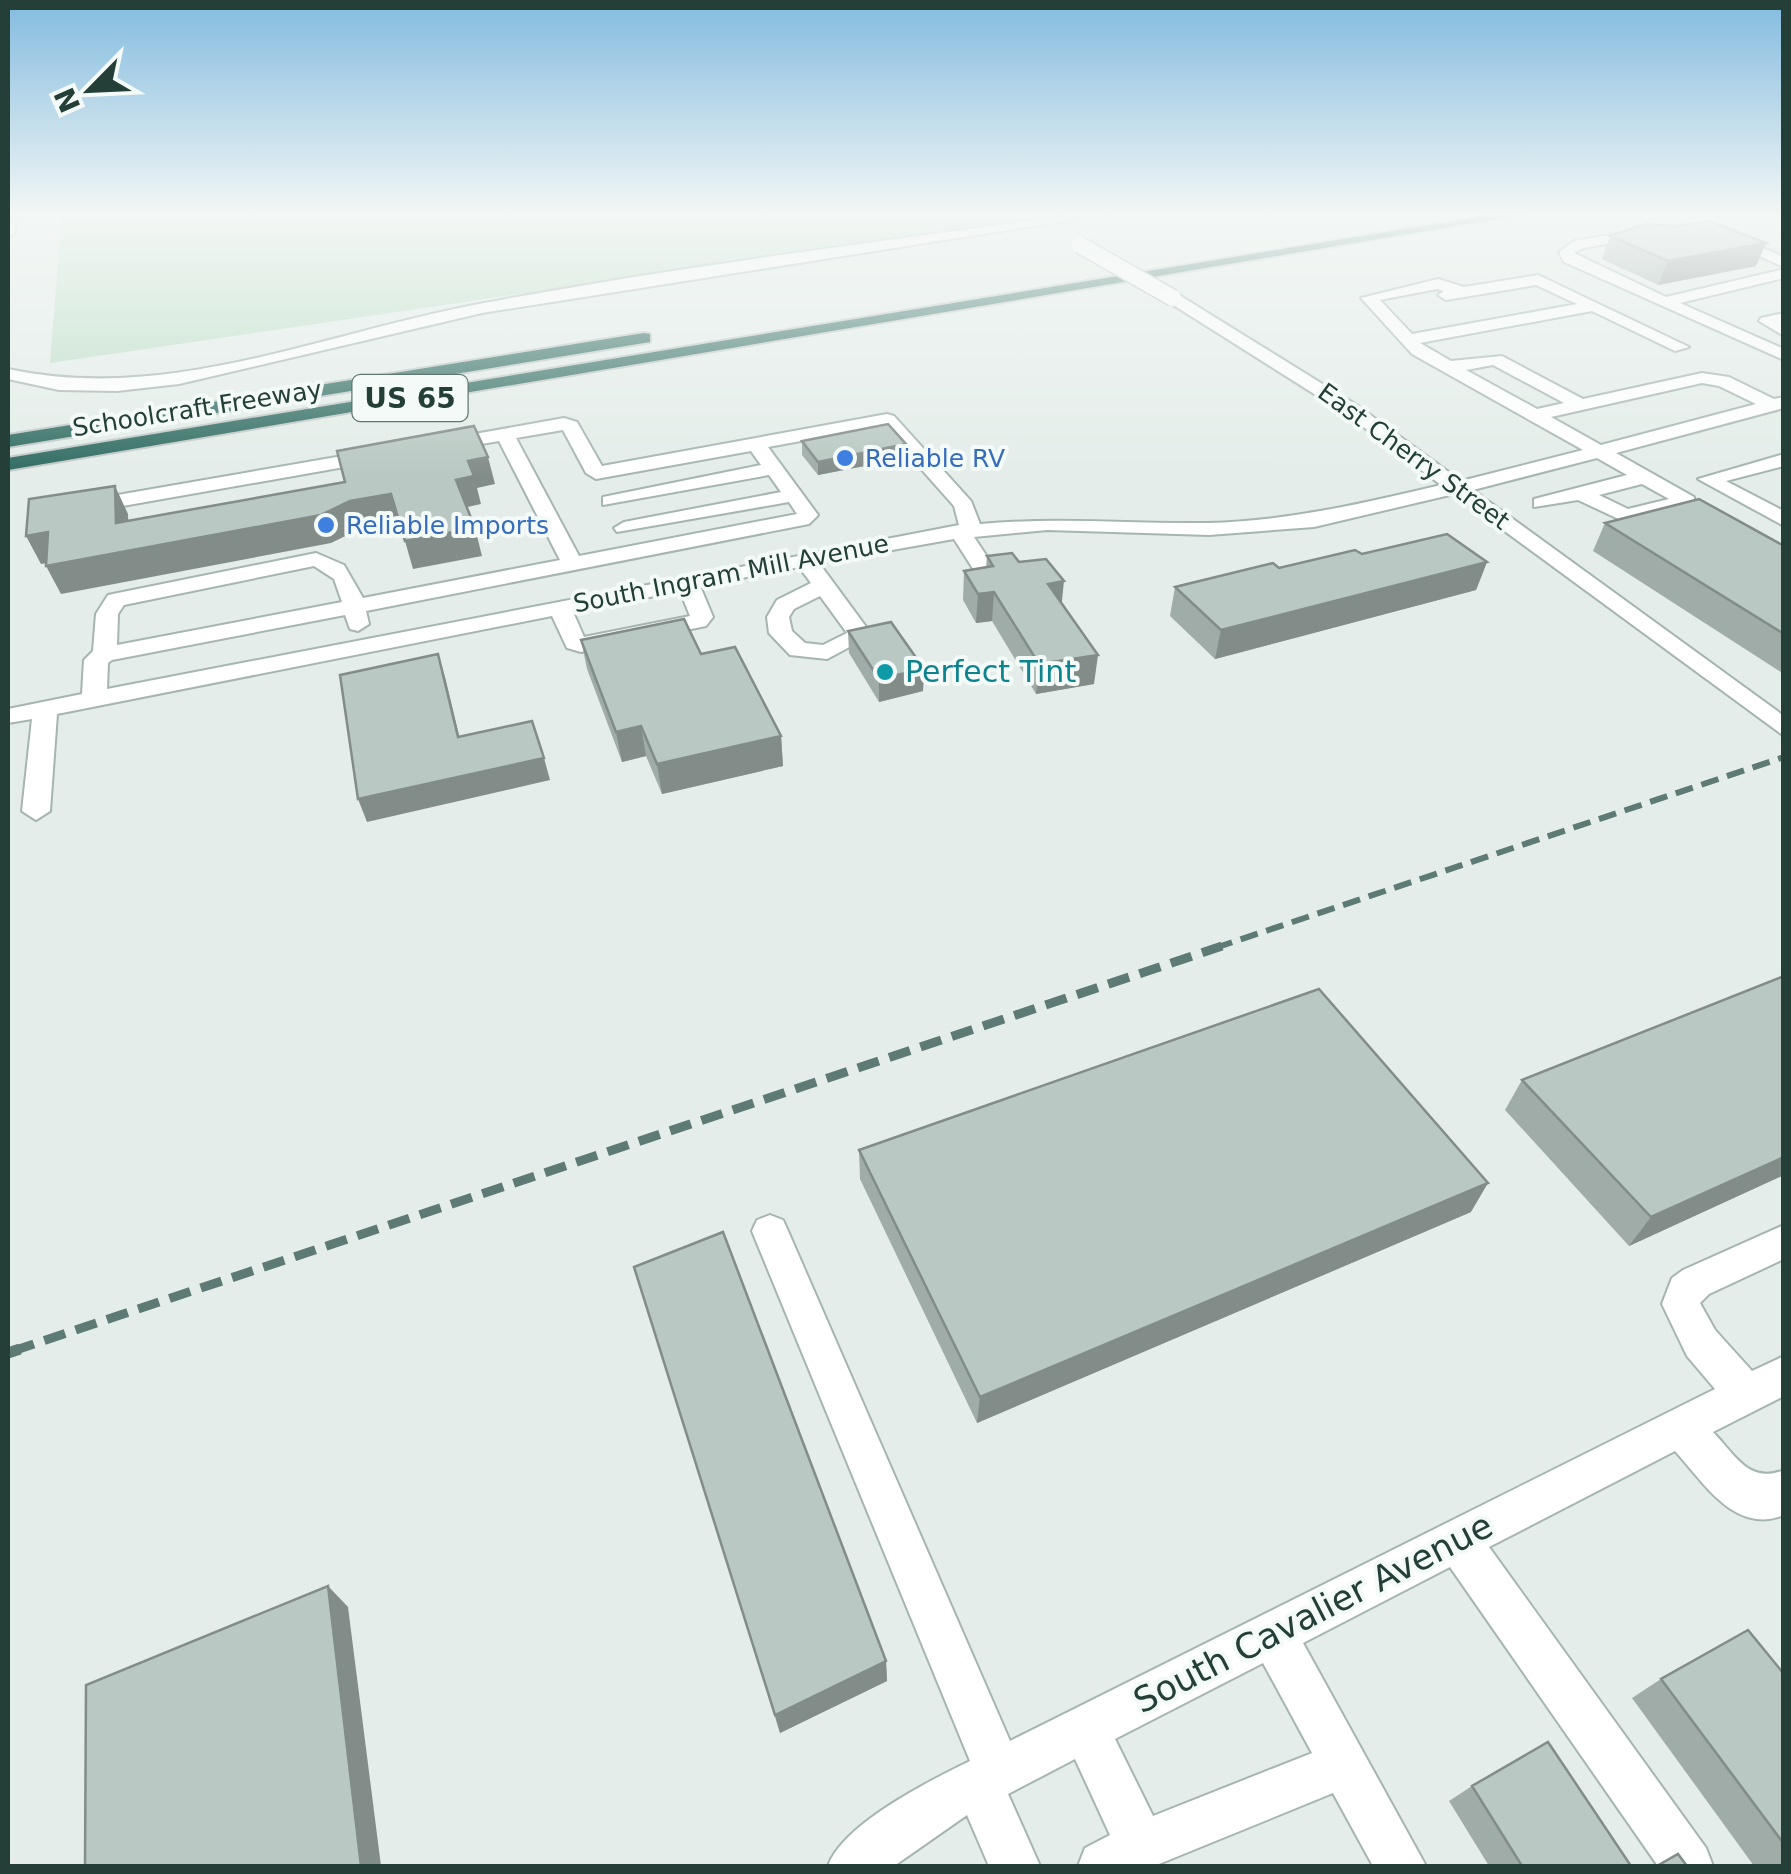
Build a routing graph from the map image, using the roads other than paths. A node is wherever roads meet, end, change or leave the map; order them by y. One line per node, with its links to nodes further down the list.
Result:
1 (524, 301): 21 (street)
2 (877, 301): 14 (highway)
3 (990, 301): 30 (highway, Schoolcraft Freeway / US 65)
4 (1179, 301): 35 (street, East Cherry Street, bridge)
5 (1373, 301): 13 (street)
6 (1512, 301): 10 (street)
7 (1584, 301): 9 (street)
8 (1664, 302): 19 (street)
9 (1594, 306): 17 (street); 18 (street)
10 (1455, 312)
11 (1436, 316): 13 (street)
12 (1784, 318): 15 (street)
13 (1392, 323): 17 (street)
14 (728, 325)
15 (1784, 331)
16 (670, 334): 26 (highway, Schoolcraft Freeway / US 65)
17 (1408, 340): 20 (street)
18 (1681, 347)
19 (1784, 355)
20 (1448, 366): 23 (street); 24 (street)
21 (8, 374)
22 (1778, 404): 23 (street); 28 (street, South Ingram Mill Avenue)
23 (1580, 405): 24 (street)
24 (1535, 416): 28 (street)
25 (505, 434): 31 (street); 33 (street); 47 (street)
26 (8, 438)
27 (756, 444): 32 (street); 33 (street); 44 (street)
28 (1599, 451): 34 (street); 35 (street, South Ingram Mill Avenue)
29 (1784, 460): 42 (street)
30 (8, 464)
31 (308, 468): 38 (street); 41 (street)
32 (776, 468): 37 (street); 39 (street)
33 (596, 473): 39 (street)
34 (1645, 477): 36 (street); 36 (street)
35 (1460, 487): 44 (street, South Ingram Mill Avenue); 59 (street, East Cherry Street)
36 (1580, 493): 40 (street)
37 (796, 495): 43 (street); 45 (street)
38 (315, 496)
39 (610, 501): 43 (street)
40 (1541, 502)
41 (75, 508)
42 (1784, 520)
43 (624, 528): 45 (street)
44 (966, 530): 46 (street, South Ingram Mill Avenue); 48 (street)
45 (629, 554): 47 (street); 51 (street)
46 (804, 558): 49 (street, South Ingram Mill Avenue); 50 (street)
47 (573, 565): 52 (street)
48 (985, 570)
49 (687, 582): 51 (street, South Ingram Mill Avenue); 53 (street)
50 (824, 585)
51 (638, 591): 53 (street, South Ingram Mill Avenue)
52 (354, 607): 54 (street); 55 (street); 55 (street)
53 (560, 607): 54 (street, South Ingram Mill Avenue)
54 (362, 646): 56 (street, South Ingram Mill Avenue)
55 (100, 657): 56 (street)
56 (94, 699): 57 (street, South Ingram Mill Avenue)
57 (45, 709): 58 (street, South Ingram Mill Avenue); 60 (street)
58 (8, 716)
59 (1784, 728)
60 (36, 811)
61 (770, 1231): 70 (street)
62 (1784, 1241): 63 (street)
63 (1765, 1384): 64 (street, South Cavalier Avenue)
64 (1680, 1427): 65 (street); 66 (street, South Cavalier Avenue)
65 (1784, 1491)
66 (1457, 1539): 67 (street, South Cavalier Avenue); 75 (street)
67 (1272, 1633): 68 (street, South Cavalier Avenue); 69 (street)
68 (1086, 1730): 70 (street, South Cavalier Avenue); 71 (street)
69 (1344, 1764): 71 (street); 74 (street)
70 (988, 1778): 72 (street, South Cavalier Avenue); 73 (street)
71 (1116, 1861)
72 (853, 1866)
73 (1015, 1866)
74 (1401, 1866)
75 (1688, 1866)

